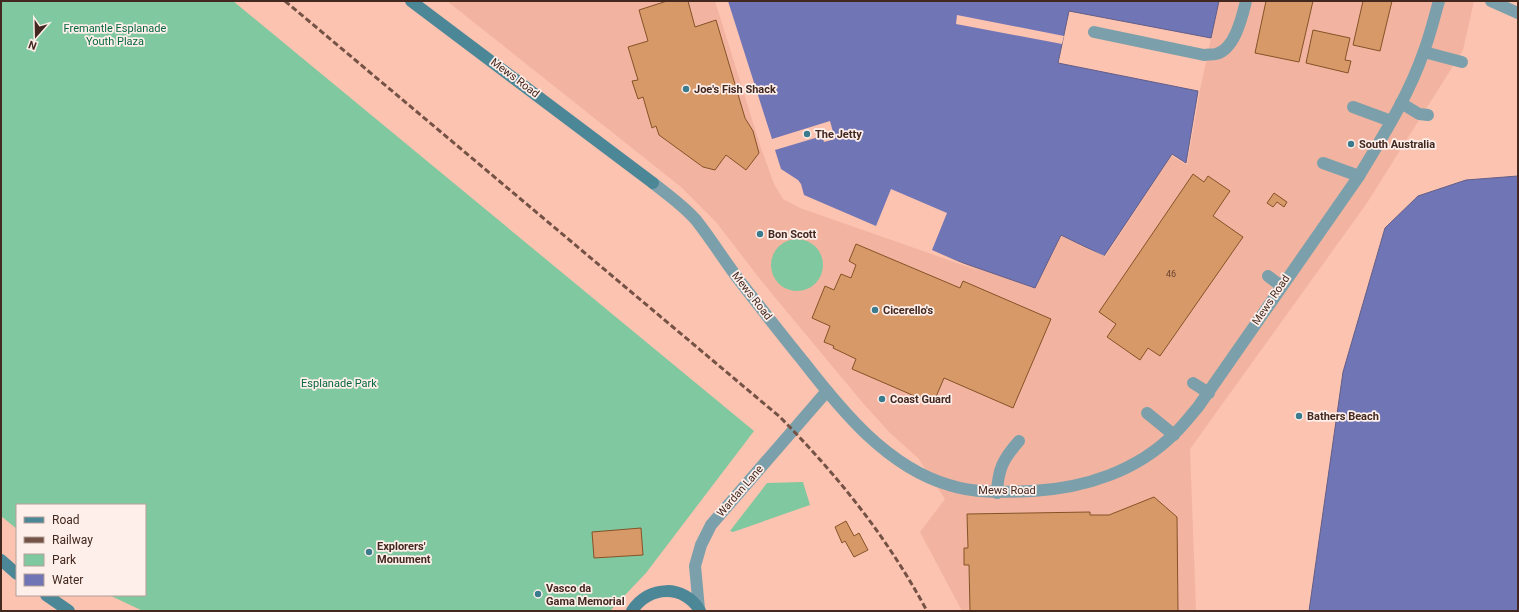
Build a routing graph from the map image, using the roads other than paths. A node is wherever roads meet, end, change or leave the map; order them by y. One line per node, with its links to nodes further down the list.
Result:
1 (411, 1): 18 (street, Mews Road)
2 (1246, 1): 6 (street)
3 (1439, 1): 7 (street, Mews Road)
4 (1491, 1): 5 (street)
5 (1517, 8)
6 (1094, 32)
7 (1424, 52): 8 (street); 9 (street, Mews Road)
8 (1462, 62)
9 (1402, 103): 11 (street); 12 (street, Mews Road)
10 (1353, 107): 12 (street)
11 (1428, 115)
12 (1391, 121): 14 (street, Mews Road)
13 (1323, 163): 14 (street)
14 (1358, 176): 16 (street, Mews Road)
15 (1268, 276): 16 (street)
16 (1281, 286): 19 (street, Mews Road)
17 (1193, 383): 19 (street)
18 (826, 391): 23 (street, Mews Road); 27 (street, Wardan Lane)
19 (1209, 393): 21 (street, Mews Road)
20 (1147, 413): 21 (street)
21 (1174, 435): 23 (street, Mews Road)
22 (1018, 441): 23 (street)
23 (997, 493)
24 (1, 560): 25 (street)
25 (16, 573)
26 (47, 596): 28 (street)
27 (699, 610): 29 (street)
28 (69, 611)
29 (632, 611)

